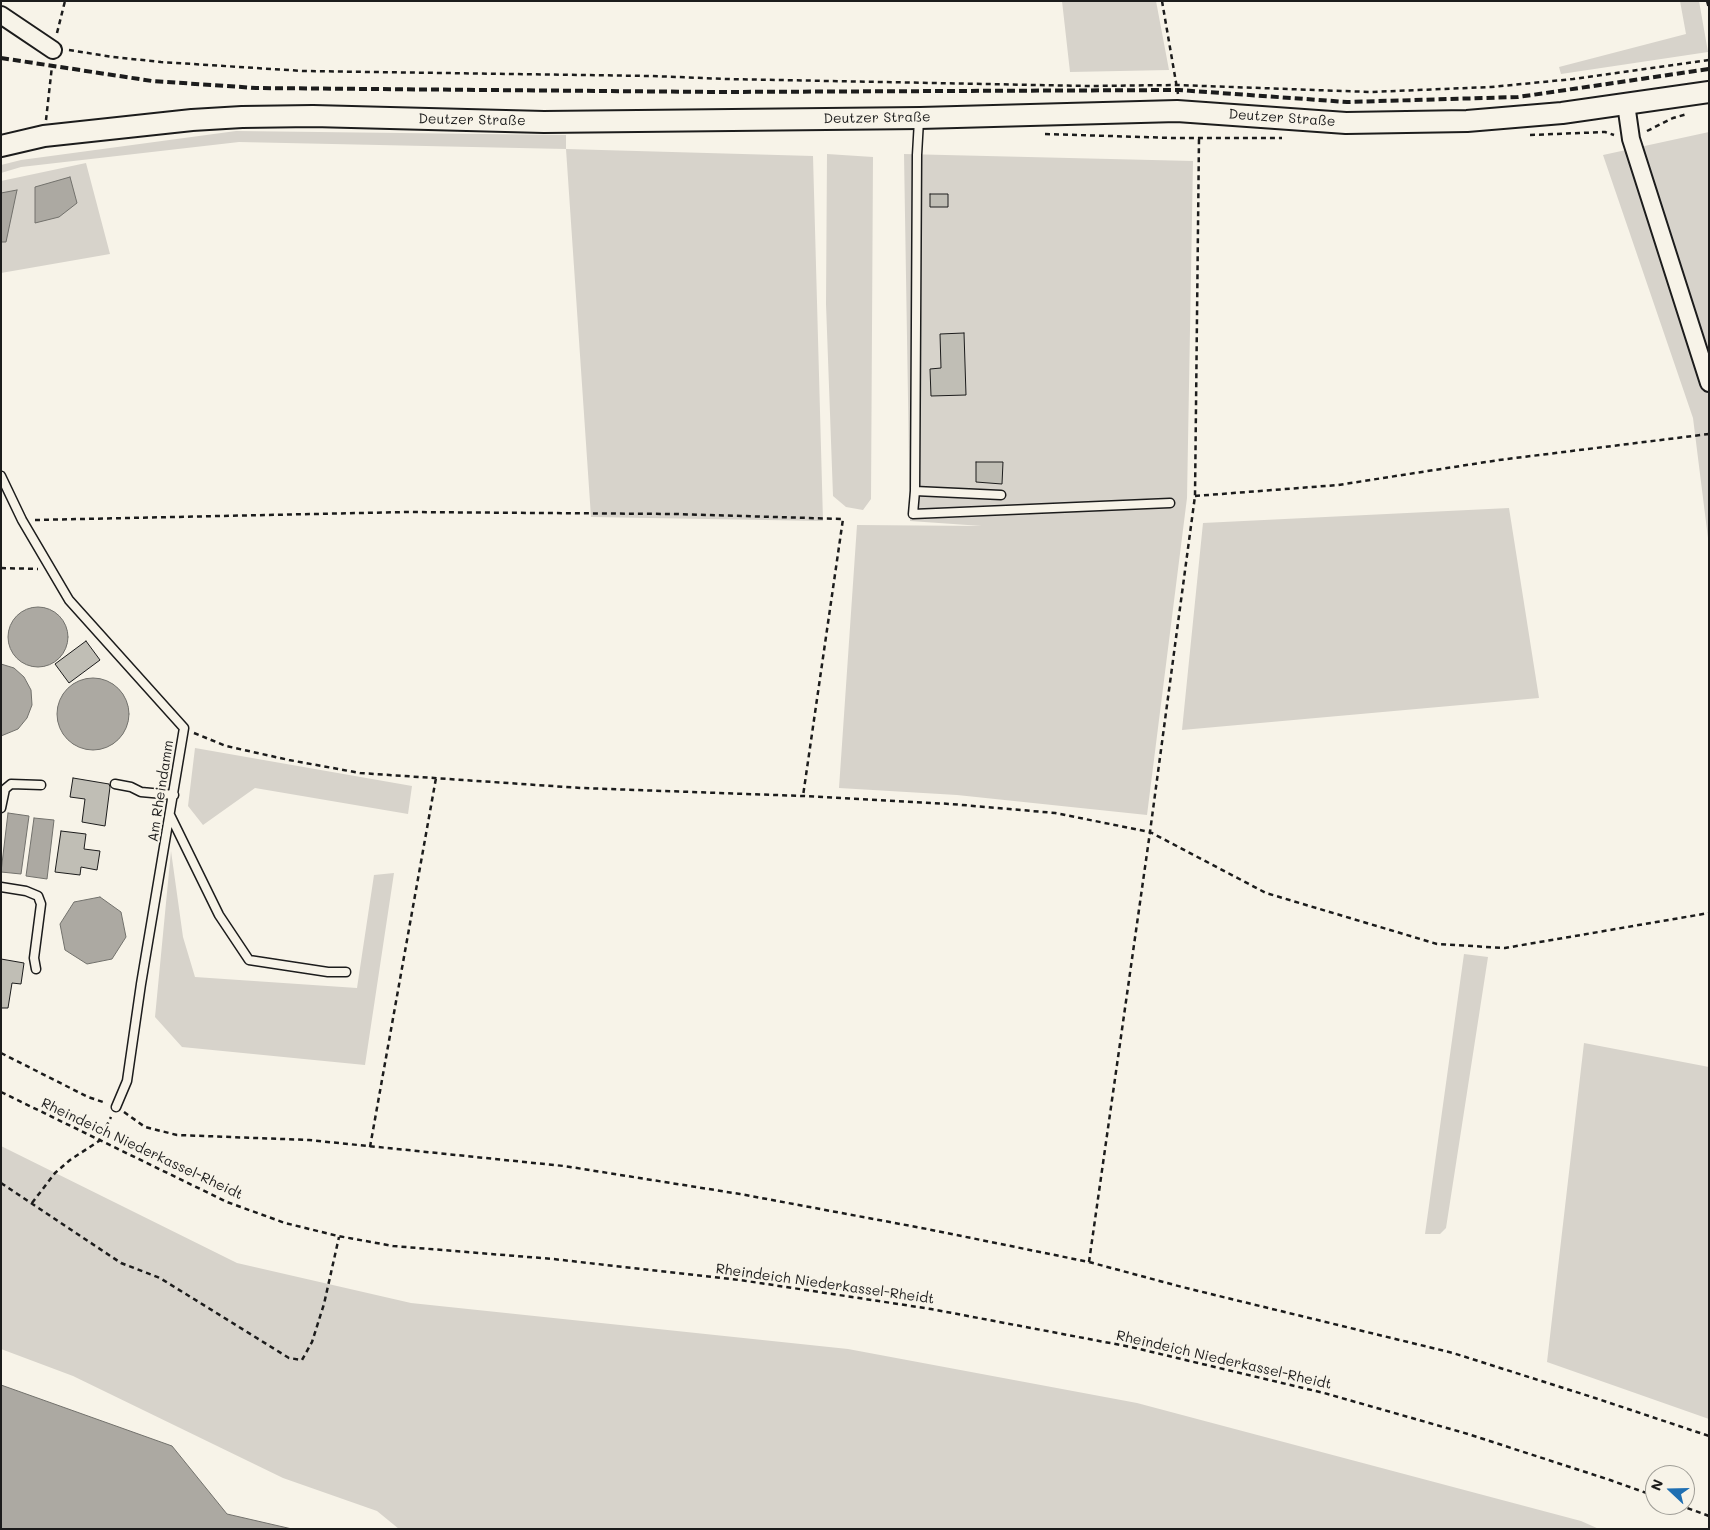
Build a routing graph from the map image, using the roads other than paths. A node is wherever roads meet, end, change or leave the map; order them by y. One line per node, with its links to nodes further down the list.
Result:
1 (1, 15): 2 (street)
2 (53, 50)
3 (1709, 92): 4 (street, Deutzer Straße)
4 (1626, 104): 5 (street, Deutzer Straße); 7 (street)
5 (920, 118): 6 (street, Deutzer Straße); 9 (lane)
6 (1, 146)
7 (1709, 383)
8 (1, 476): 14 (lane, Am Rheindamm)
9 (915, 491): 10 (lane); 11 (lane)
10 (1001, 495)
11 (1170, 503)
12 (115, 784): 14 (lane)
13 (41, 785): 15 (lane)
14 (174, 795): 16 (lane, Am Rheindamm)
15 (1, 808)
16 (170, 815): 19 (lane); 20 (lane, Am Rheindamm)
17 (1, 887): 18 (lane)
18 (36, 970)
19 (346, 972)
20 (116, 1107)

